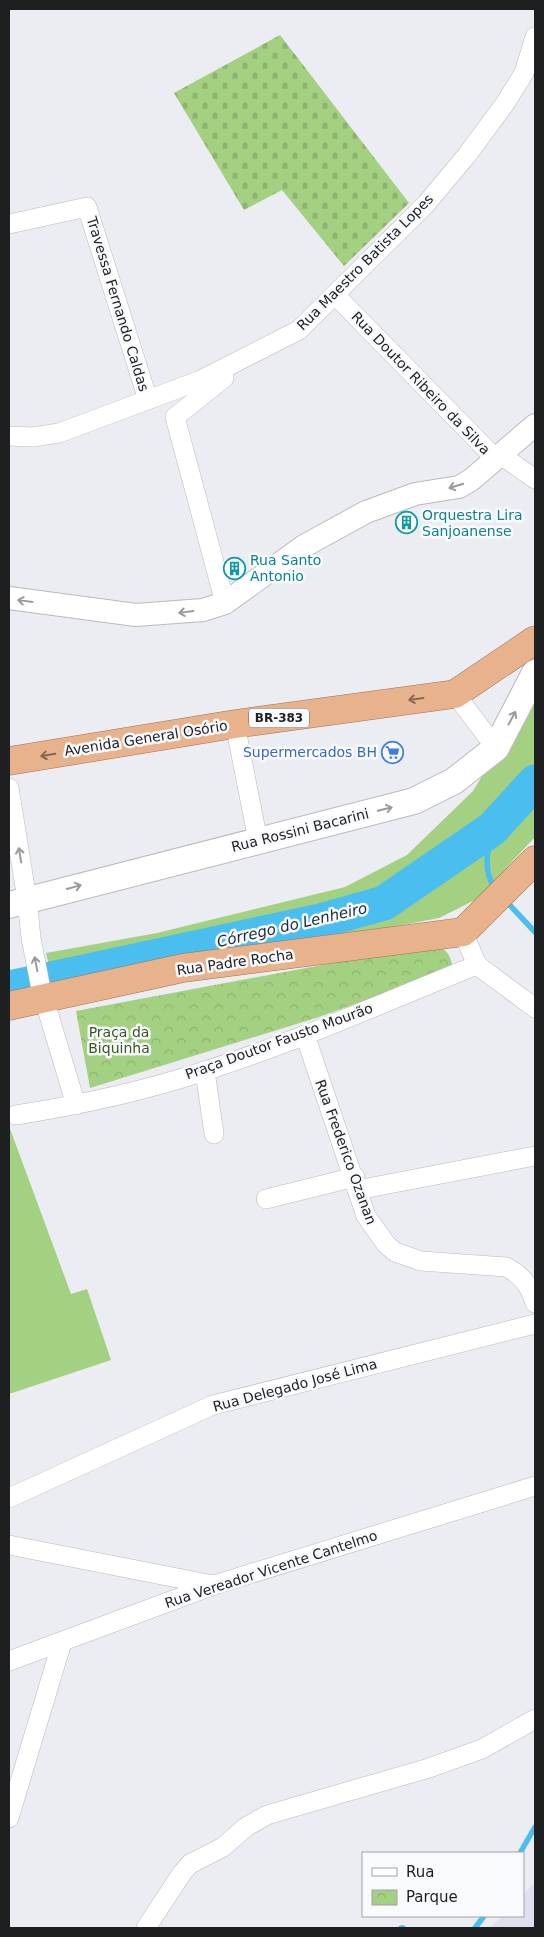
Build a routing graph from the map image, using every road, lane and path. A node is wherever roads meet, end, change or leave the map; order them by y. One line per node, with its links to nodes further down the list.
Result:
1 (535, 37): 3 (street, Rua Maestro Batista Lopes)
2 (9, 224): 5 (street, Travessa Fernando Caldas)
3 (335, 295): 4 (street, Rua Maestro Batista Lopes); 8 (street, Rua Doutor Ribeiro da Silva)
4 (246, 359): 5 (street, Rua Maestro Batista Lopes); 11 (street)
5 (148, 400): 7 (street, Rua Maestro Batista Lopes)
6 (535, 425): 8 (street)
7 (9, 436)
8 (495, 458): 9 (street, Rua Doutor Ribeiro da Silva); 11 (street, one-way to 11)
9 (535, 479)
10 (9, 598): 11 (street, one-way to 10)
11 (225, 603)
12 (535, 640): 14 (highway, Avenida General Osório / BR-383)
13 (535, 673): 16 (main road, Rua Rossini Bacarini, one-way to 13)
14 (455, 694): 15 (highway, Avenida General Osório / BR-383, one-way to 15); 16 (street)
15 (235, 724): 17 (highway, Avenida General Osório / BR-383, one-way to 17); 19 (street)
16 (496, 748): 19 (main road, Rua Rossini Bacarini, one-way to 16)
17 (9, 761)
18 (9, 788): 21 (street, one-way to 18)
19 (258, 841): 21 (main road, Rua Rossini Bacarini, one-way to 19)
20 (535, 860): 22 (highway)
21 (18, 902): 24 (street, one-way to 21)
22 (473, 923): 23 (street); 24 (highway, Rua Padre Rocha)
23 (477, 964): 26 (street); 27 (street, Praça Doutor Fausto Mourão)
24 (42, 994): 25 (highway, Rua Padre Rocha); 29 (street)
25 (9, 1006)
26 (535, 1008)
27 (305, 1035): 28 (street, Praça Doutor Fausto Mourão); 33 (street, Rua Frederico Ozanan)
28 (204, 1071): 29 (street, Praça Doutor Fausto Mourão); 31 (street)
29 (76, 1105): 30 (street, Praça Doutor Fausto Mourão)
30 (16, 1115)
31 (214, 1134)
32 (535, 1156): 33 (street)
33 (356, 1184): 34 (street); 35 (street, Rua Frederico Ozanan)
34 (266, 1199)
35 (535, 1303)
36 (535, 1324): 38 (street, Rua Delegado José Lima)
37 (535, 1486): 40 (street, Rua Vereador Vicente Cantelmo)
38 (9, 1498)
39 (9, 1546): 40 (street)
40 (214, 1585): 41 (street, Rua Vereador Vicente Cantelmo)
41 (62, 1642): 42 (street, Rua Vereador Vicente Cantelmo); 44 (street)
42 (9, 1660)
43 (535, 1719): 45 (street)
44 (9, 1818)
45 (146, 1928)

